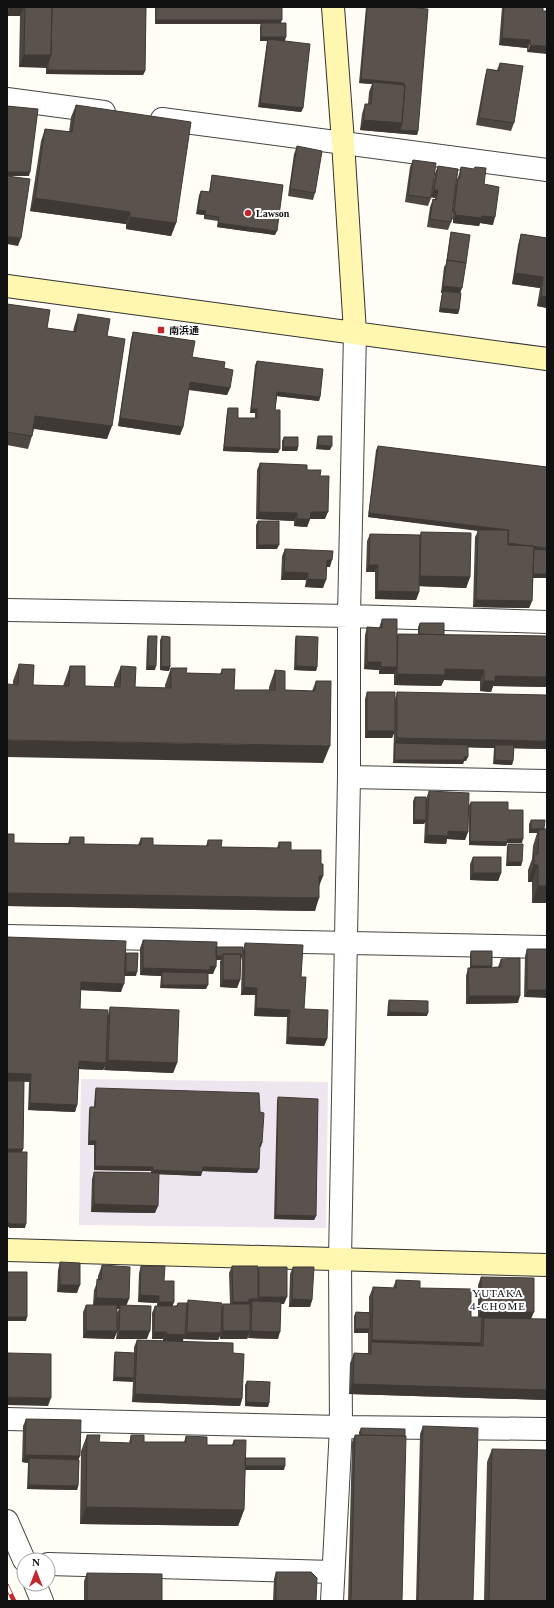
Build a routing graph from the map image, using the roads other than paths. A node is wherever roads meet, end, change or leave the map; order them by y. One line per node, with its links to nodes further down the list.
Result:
1 (333, 7): 3 (street)
2 (7, 100): 3 (street)
3 (343, 142): 4 (street); 6 (street)
4 (547, 170)
5 (7, 286): 6 (street)
6 (355, 332): 7 (street); 9 (street)
7 (547, 359)
8 (7, 610): 9 (street)
9 (349, 616): 10 (street); 11 (street)
10 (547, 622)
11 (349, 777): 12 (street); 14 (street)
12 (547, 781)
13 (7, 936): 14 (street)
14 (346, 943): 15 (street); 17 (street)
15 (547, 947)
16 (7, 1250): 17 (street)
17 (340, 1259): 18 (street); 20 (street)
18 (547, 1266)
19 (7, 1419): 20 (street)
20 (341, 1427): 21 (street); 25 (street)
21 (547, 1429)
22 (7, 1521): 23 (street)
23 (21, 1552)
24 (56, 1564): 25 (street)
25 (333, 1572): 26 (street)
26 (332, 1601)

